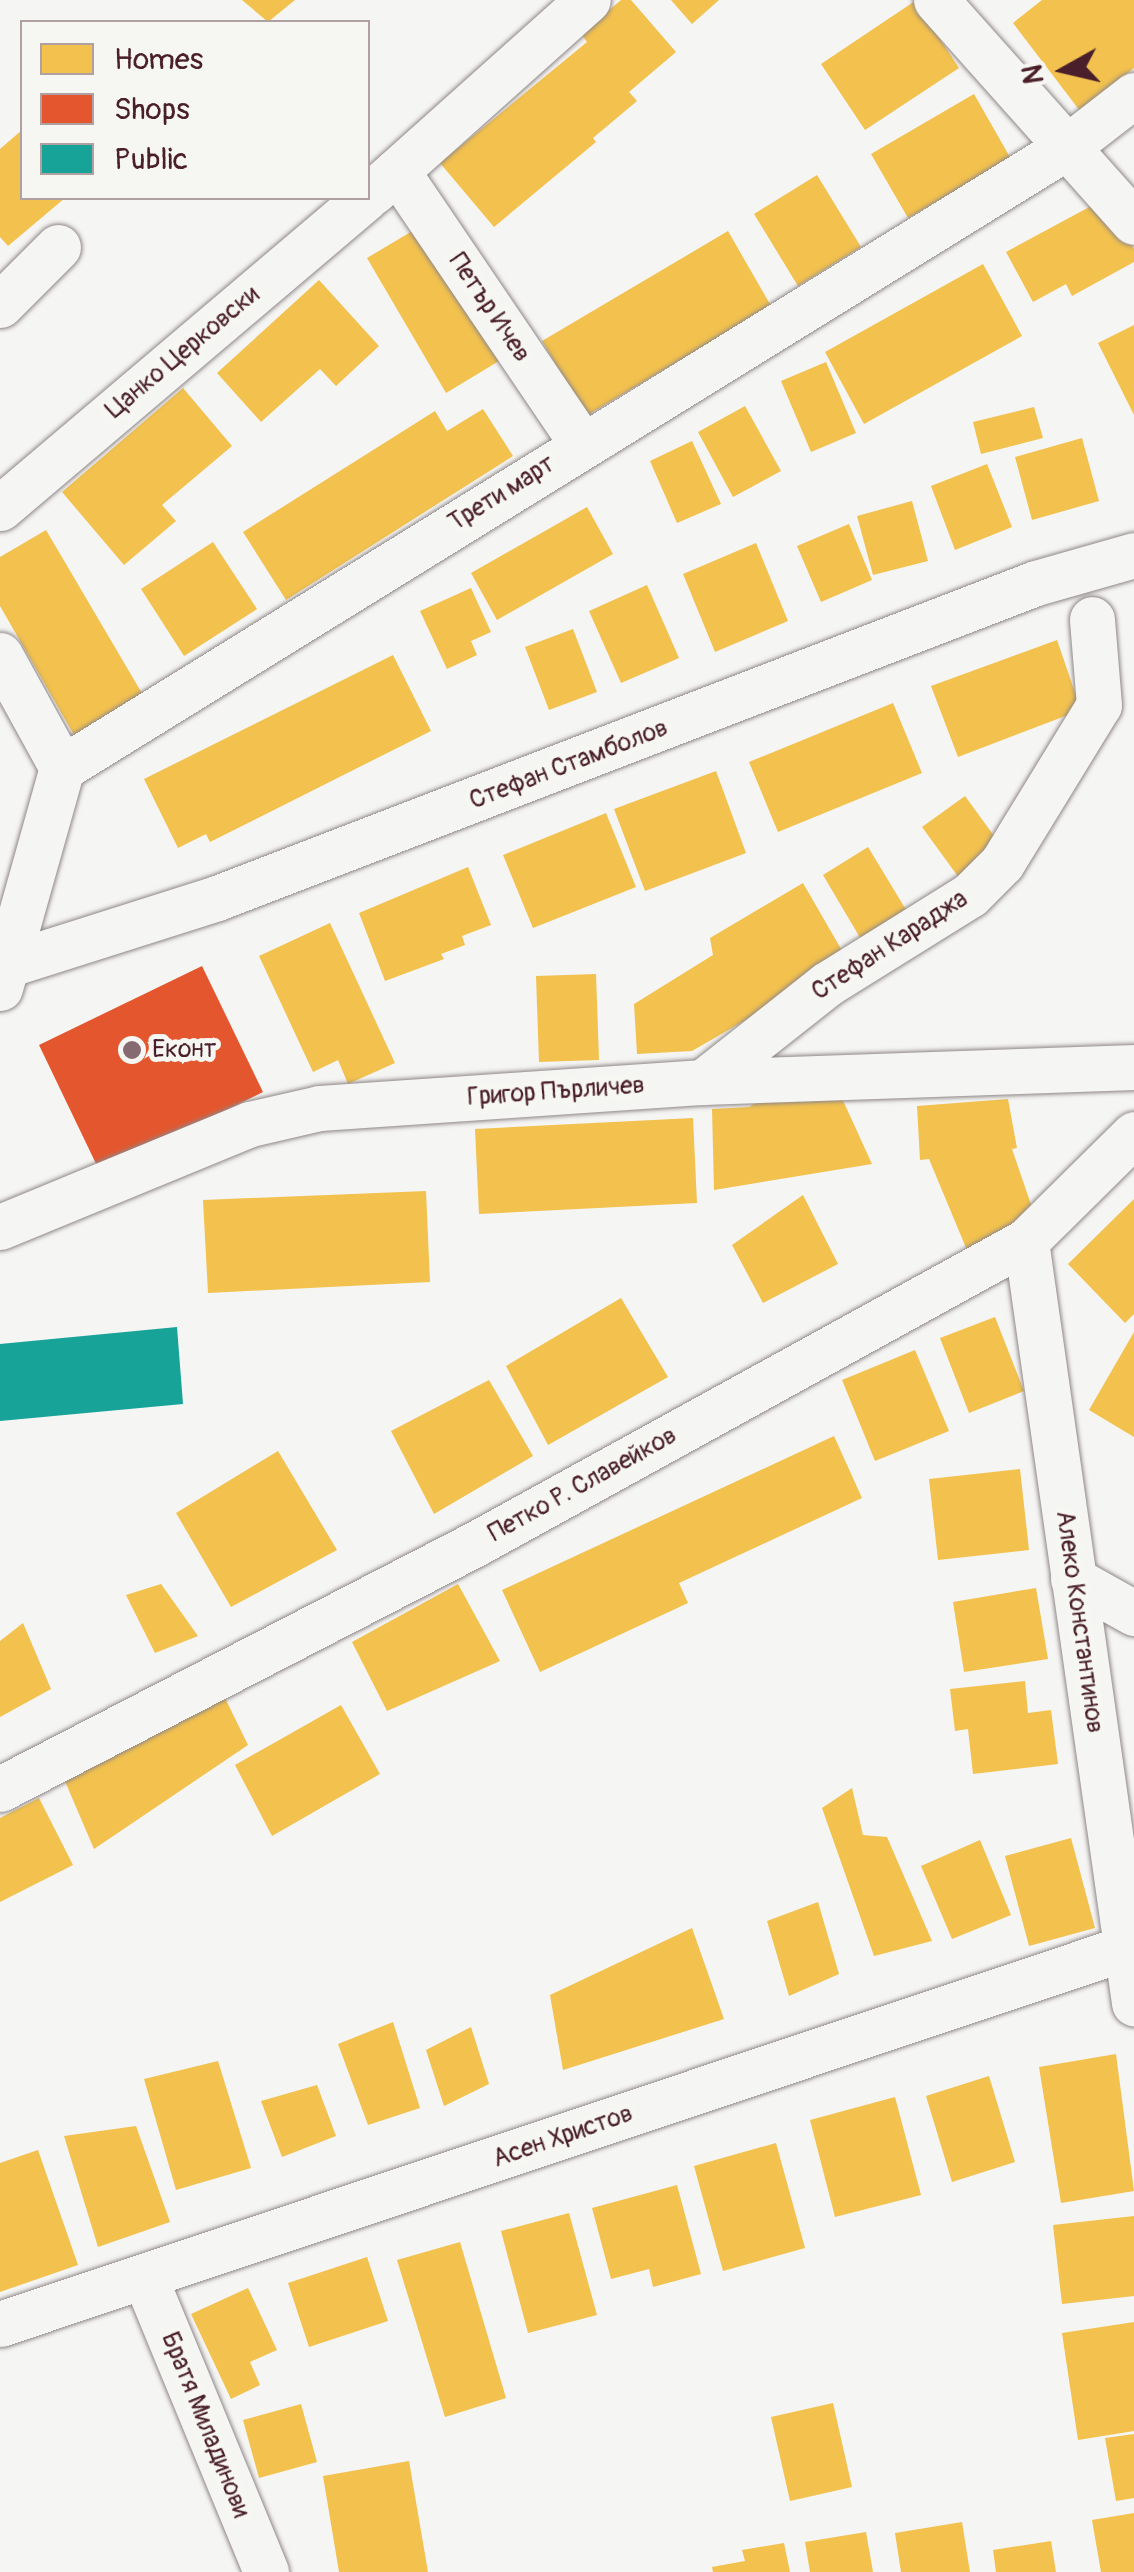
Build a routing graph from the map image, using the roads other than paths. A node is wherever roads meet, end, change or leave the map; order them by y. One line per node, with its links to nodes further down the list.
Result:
1 (588, 0): 5 (street, Цанко Церковски)
2 (936, 0): 4 (street)
3 (1134, 95): 4 (street, Трети март)
4 (1067, 147): 7 (street); 10 (street, Трети март)
5 (377, 188): 10 (street, Петър Ичев)
6 (363, 200): 11 (street, Цанко Церковски)
7 (1134, 222)
8 (58, 247): 9 (street)
9 (0, 305)
10 (582, 444): 15 (street, Трети март)
11 (0, 508)
12 (1134, 555): 16 (street, Стефан Стамболов)
13 (1092, 619): 18 (street, Стефан Караджа)
14 (0, 656): 15 (street)
15 (62, 768): 16 (street)
16 (2, 974)
17 (1134, 1067): 18 (street, Григор Пърличев)
18 (703, 1082): 20 (street, Григор Пърличев)
19 (1134, 1134): 21 (street, Петко Р. Славейков)
20 (0, 1227)
21 (1026, 1241): 22 (street, Алеко Константинов); 24 (street, Петко Р. Славейков)
22 (1073, 1579): 23 (street); 25 (street, Алеко Константинов)
23 (1134, 1613)
24 (0, 1790)
25 (1125, 1948): 26 (street, Алеко Константинов); 27 (street, Асен Христов)
26 (1134, 2003)
27 (145, 2278): 28 (street, Асен Христов); 29 (street, Братя Миладинови)
28 (0, 2324)
29 (266, 2572)

